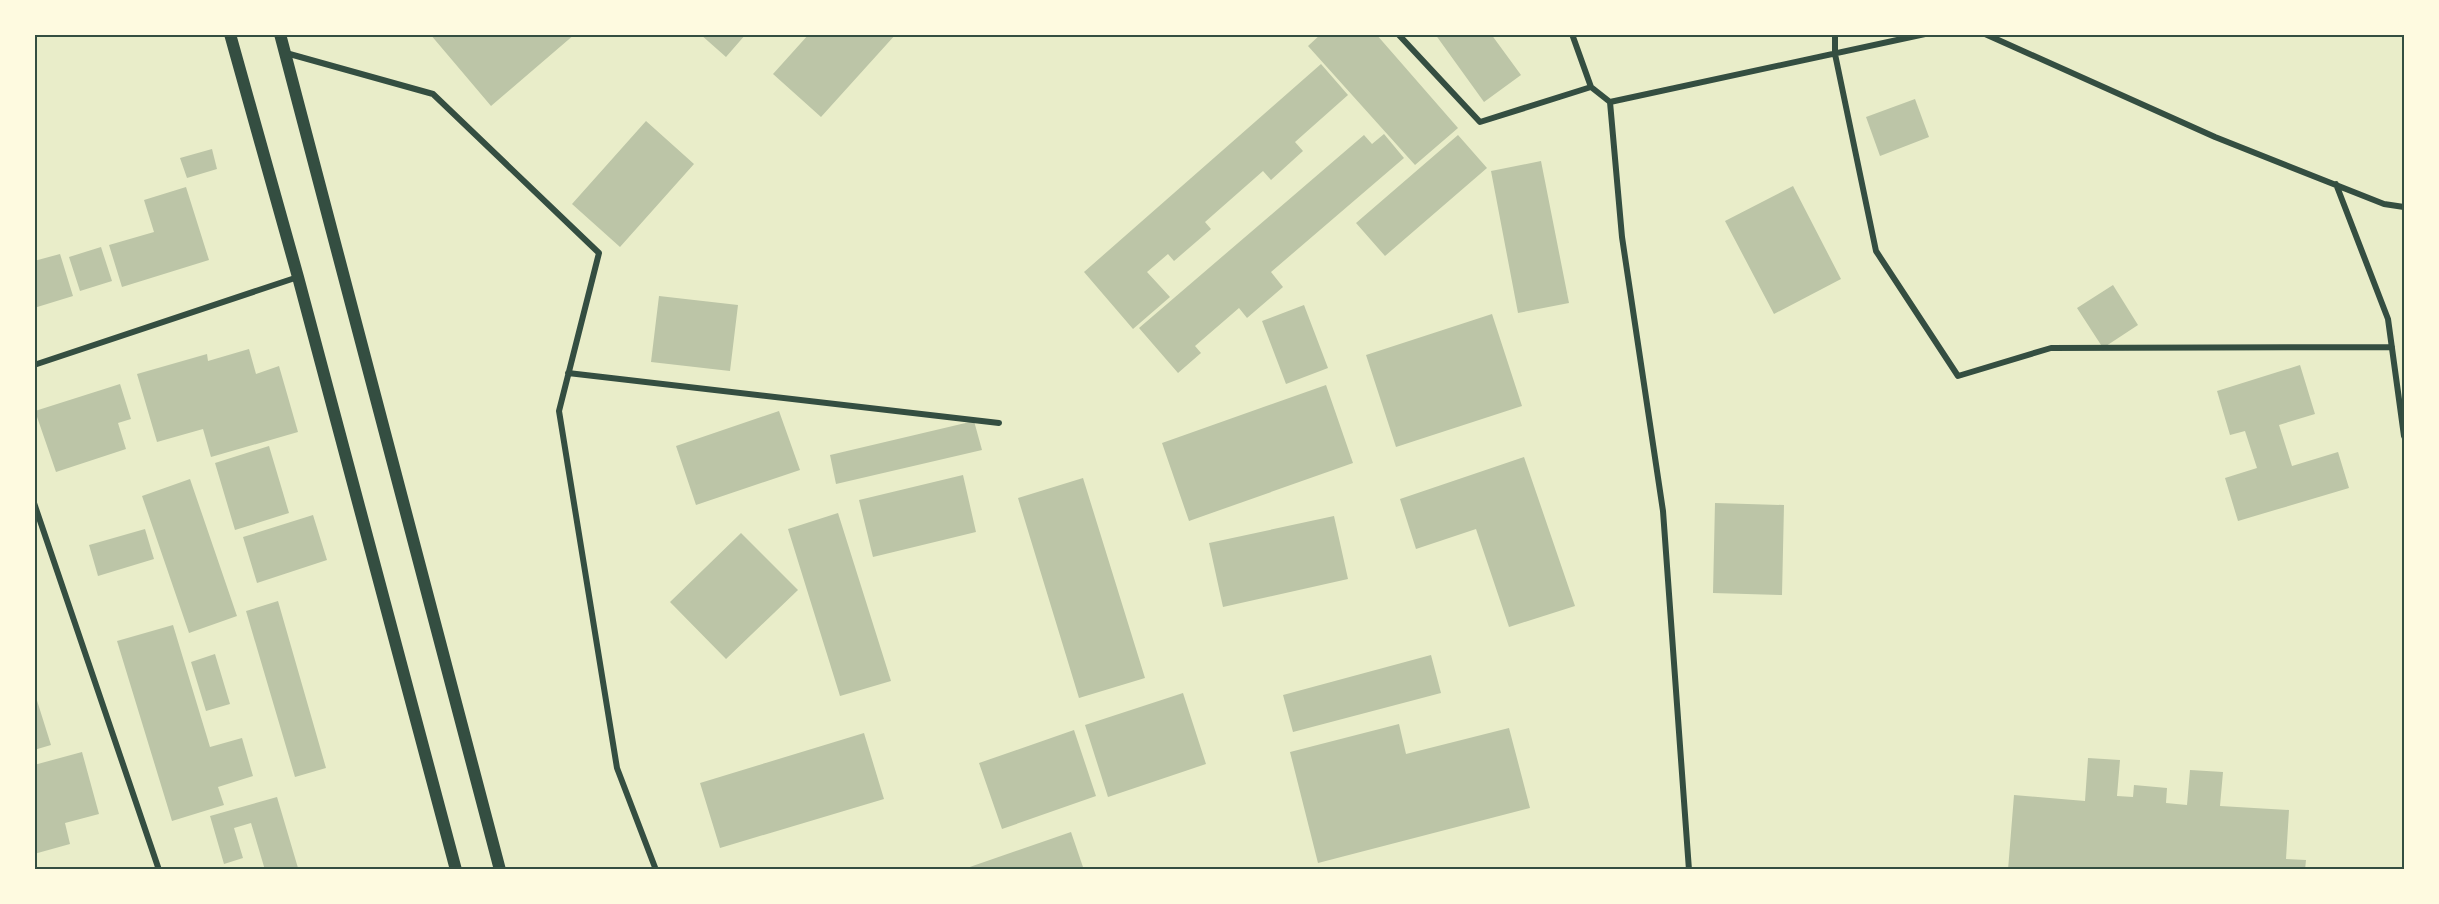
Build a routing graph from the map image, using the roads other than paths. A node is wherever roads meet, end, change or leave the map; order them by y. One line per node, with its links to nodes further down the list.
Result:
1 (230, 34): 15 (main road)
2 (280, 34): 9 (main road)
3 (1398, 34): 11 (street)
4 (1572, 34): 11 (street)
5 (1835, 34): 10 (street)
6 (1924, 34): 10 (street)
7 (1984, 34): 8 (street)
8 (2005, 38): 13 (street)
9 (285, 53): 18 (street); 24 (main road)
10 (1834, 54): 12 (street); 16 (street)
11 (1591, 87): 12 (street)
12 (1610, 102): 26 (street)
13 (2336, 184): 14 (street); 16 (street)
14 (2404, 207)
15 (298, 277): 17 (street); 23 (main road)
16 (2392, 347): 20 (street)
17 (34, 365)
18 (568, 373): 19 (street); 25 (street)
19 (999, 423)
20 (2404, 436)
21 (34, 503): 22 (street)
22 (159, 870)
23 (456, 870)
24 (500, 870)
25 (656, 870)
26 (1689, 870)

